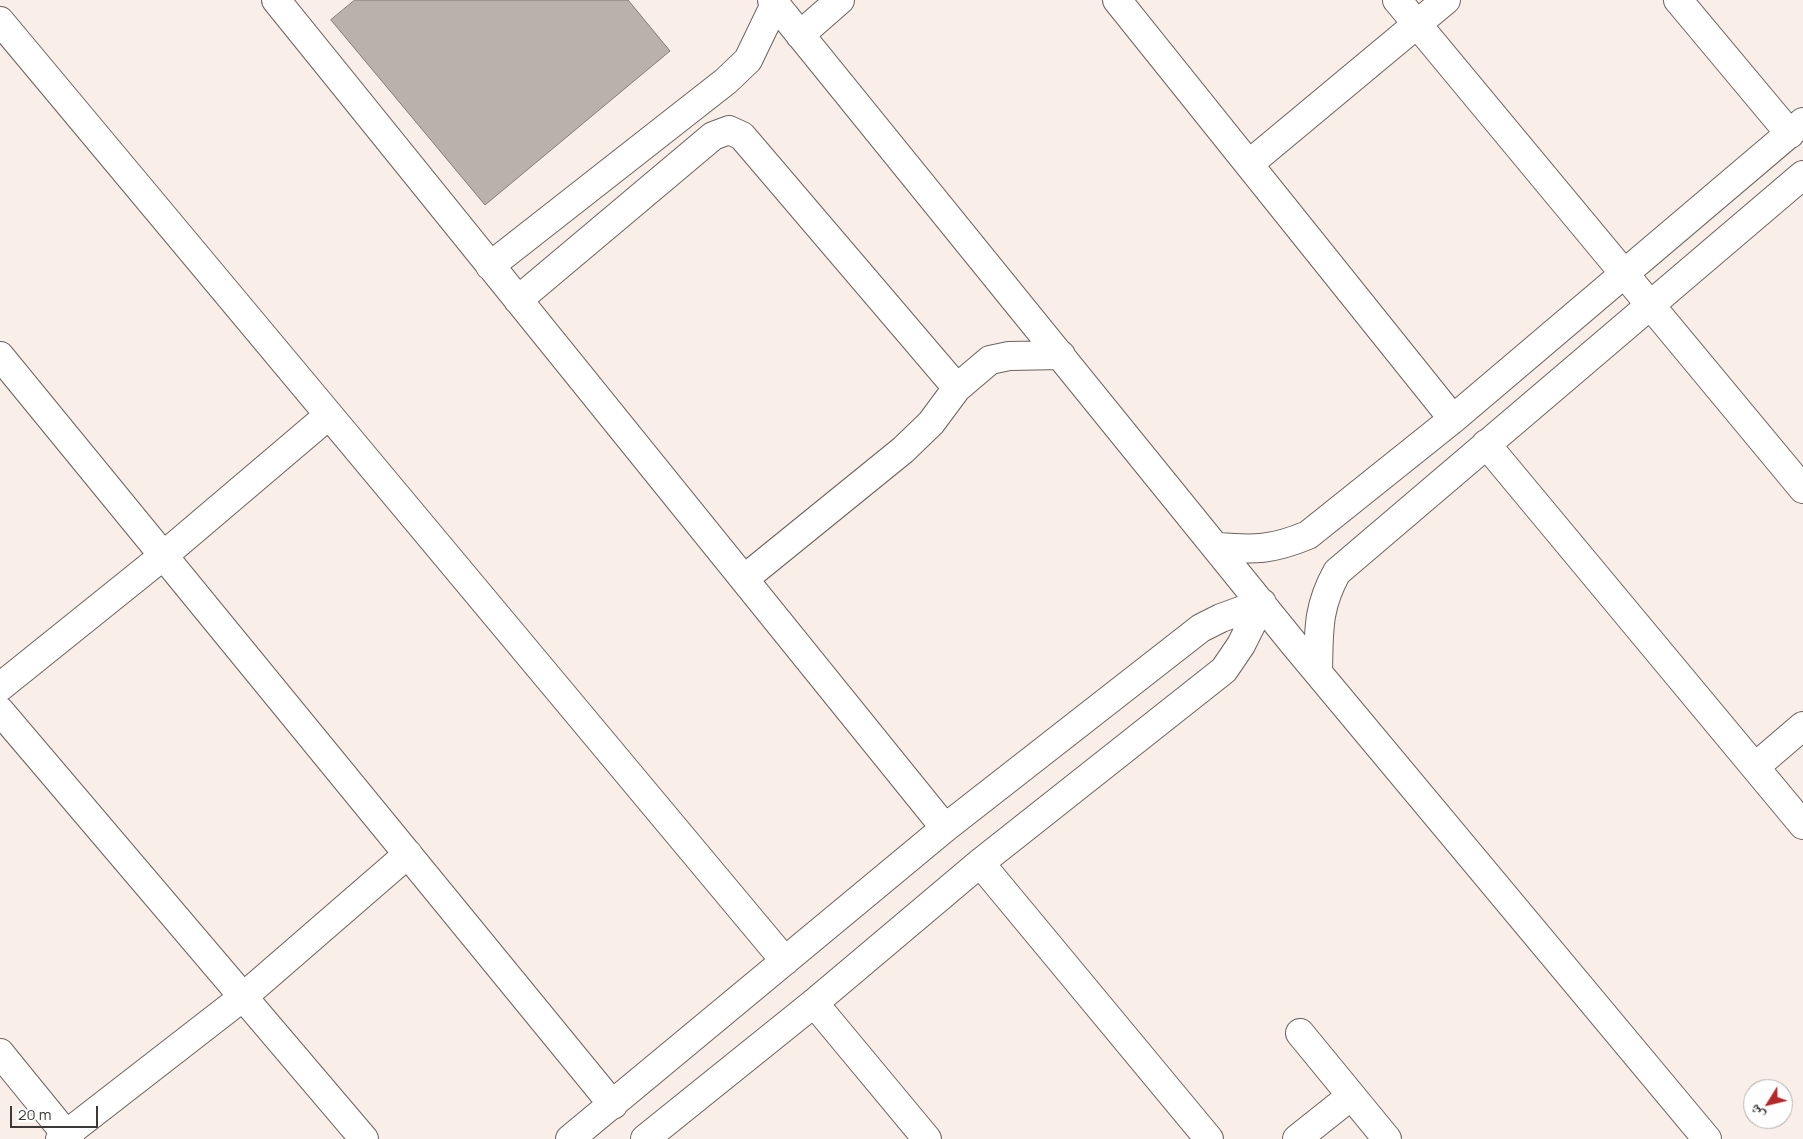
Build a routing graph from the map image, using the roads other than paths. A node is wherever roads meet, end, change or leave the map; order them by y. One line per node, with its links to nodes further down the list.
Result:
1 (276, 0): 14 (street)
2 (840, 0): 10 (street)
3 (1116, 0): 12 (street)
4 (1397, 0): 9 (street)
5 (1446, 0): 9 (street)
6 (1678, 0): 11 (street)
7 (774, 2): 10 (street); 14 (street)
8 (0, 21): 21 (street)
9 (1417, 24): 12 (street); 15 (street)
10 (800, 35): 18 (street)
11 (1796, 128): 15 (street)
12 (1249, 164): 22 (street)
13 (1803, 176): 17 (street)
14 (490, 266): 16 (street)
15 (1623, 275): 17 (street); 22 (street)
16 (518, 300): 20 (street); 27 (street)
17 (1650, 305): 23 (street); 24 (street)
18 (1061, 355): 20 (street); 25 (street)
19 (0, 356): 26 (street)
20 (957, 388): 27 (street)
21 (329, 415): 26 (street); 38 (street)
22 (1453, 419): 25 (street)
23 (1486, 444): 29 (street); 33 (street)
24 (1803, 489)
25 (1217, 547): 28 (street)
26 (163, 556): 30 (street); 36 (street)
27 (744, 579): 35 (street)
28 (1262, 604): 29 (street); 35 (street); 37 (street)
29 (1318, 672): 53 (street)
30 (0, 687)
31 (0, 711): 39 (street)
32 (1803, 726): 33 (street)
33 (1755, 767): 34 (street)
34 (1803, 824)
35 (945, 828): 38 (street)
36 (408, 854): 39 (street); 44 (street)
37 (980, 863): 40 (street); 50 (street)
38 (785, 962): 44 (street)
39 (243, 997): 45 (street); 46 (street)
40 (814, 1003): 48 (street); 49 (street)
41 (1300, 1032): 43 (street)
42 (0, 1053): 45 (street)
43 (1351, 1096): 51 (street); 52 (street)
44 (613, 1105): 47 (street)
45 (65, 1137)
46 (364, 1139)
47 (570, 1139)
48 (646, 1139)
49 (926, 1139)
50 (1209, 1139)
51 (1297, 1139)
52 (1387, 1139)
53 (1707, 1139)

